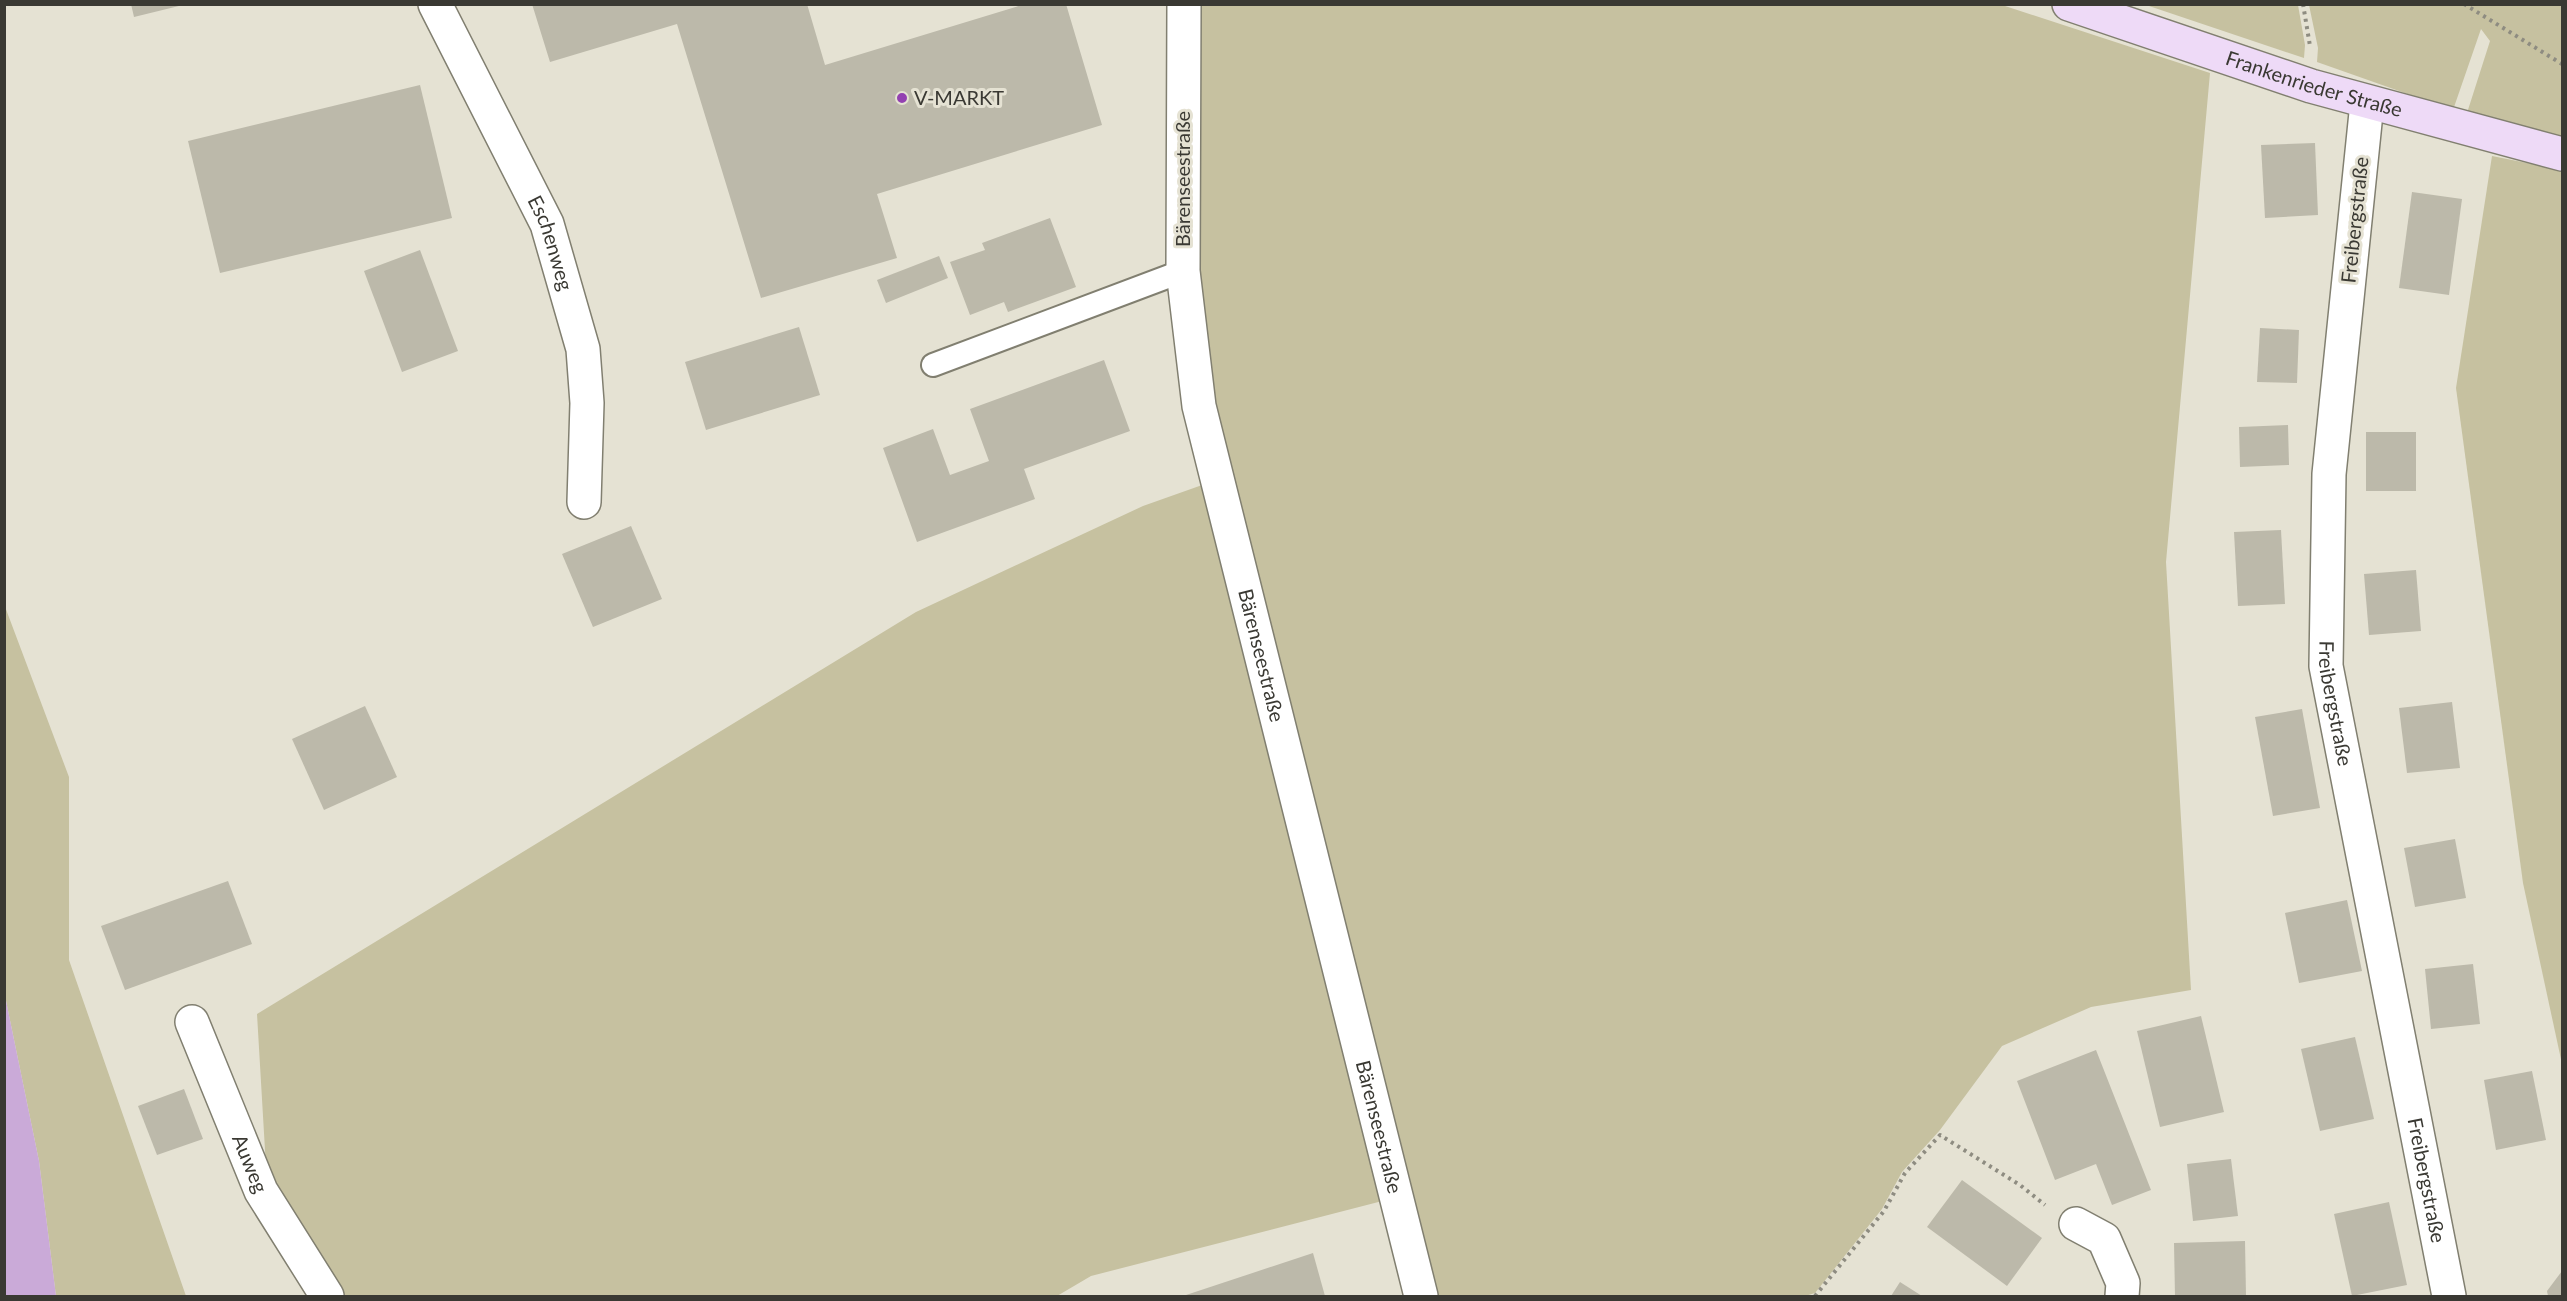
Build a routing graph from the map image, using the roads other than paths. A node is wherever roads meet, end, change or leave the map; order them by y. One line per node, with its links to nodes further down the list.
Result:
1 (435, 4): 8 (street, Eschenweg)
2 (1184, 4): 6 (street, Bärenseestraße)
3 (2069, 4): 4 (street, Frankenrieder Straße)
4 (2367, 103): 5 (street, Frankenrieder Straße); 14 (street, Freibergstraße)
5 (2562, 154)
6 (1183, 271): 7 (lane); 12 (street, Bärenseestraße)
7 (933, 365)
8 (584, 502)
9 (192, 1022): 11 (street, Auweg)
10 (2076, 1224): 13 (street)
11 (327, 1296)
12 (1421, 1296)
13 (2122, 1296)
14 (2449, 1296)

